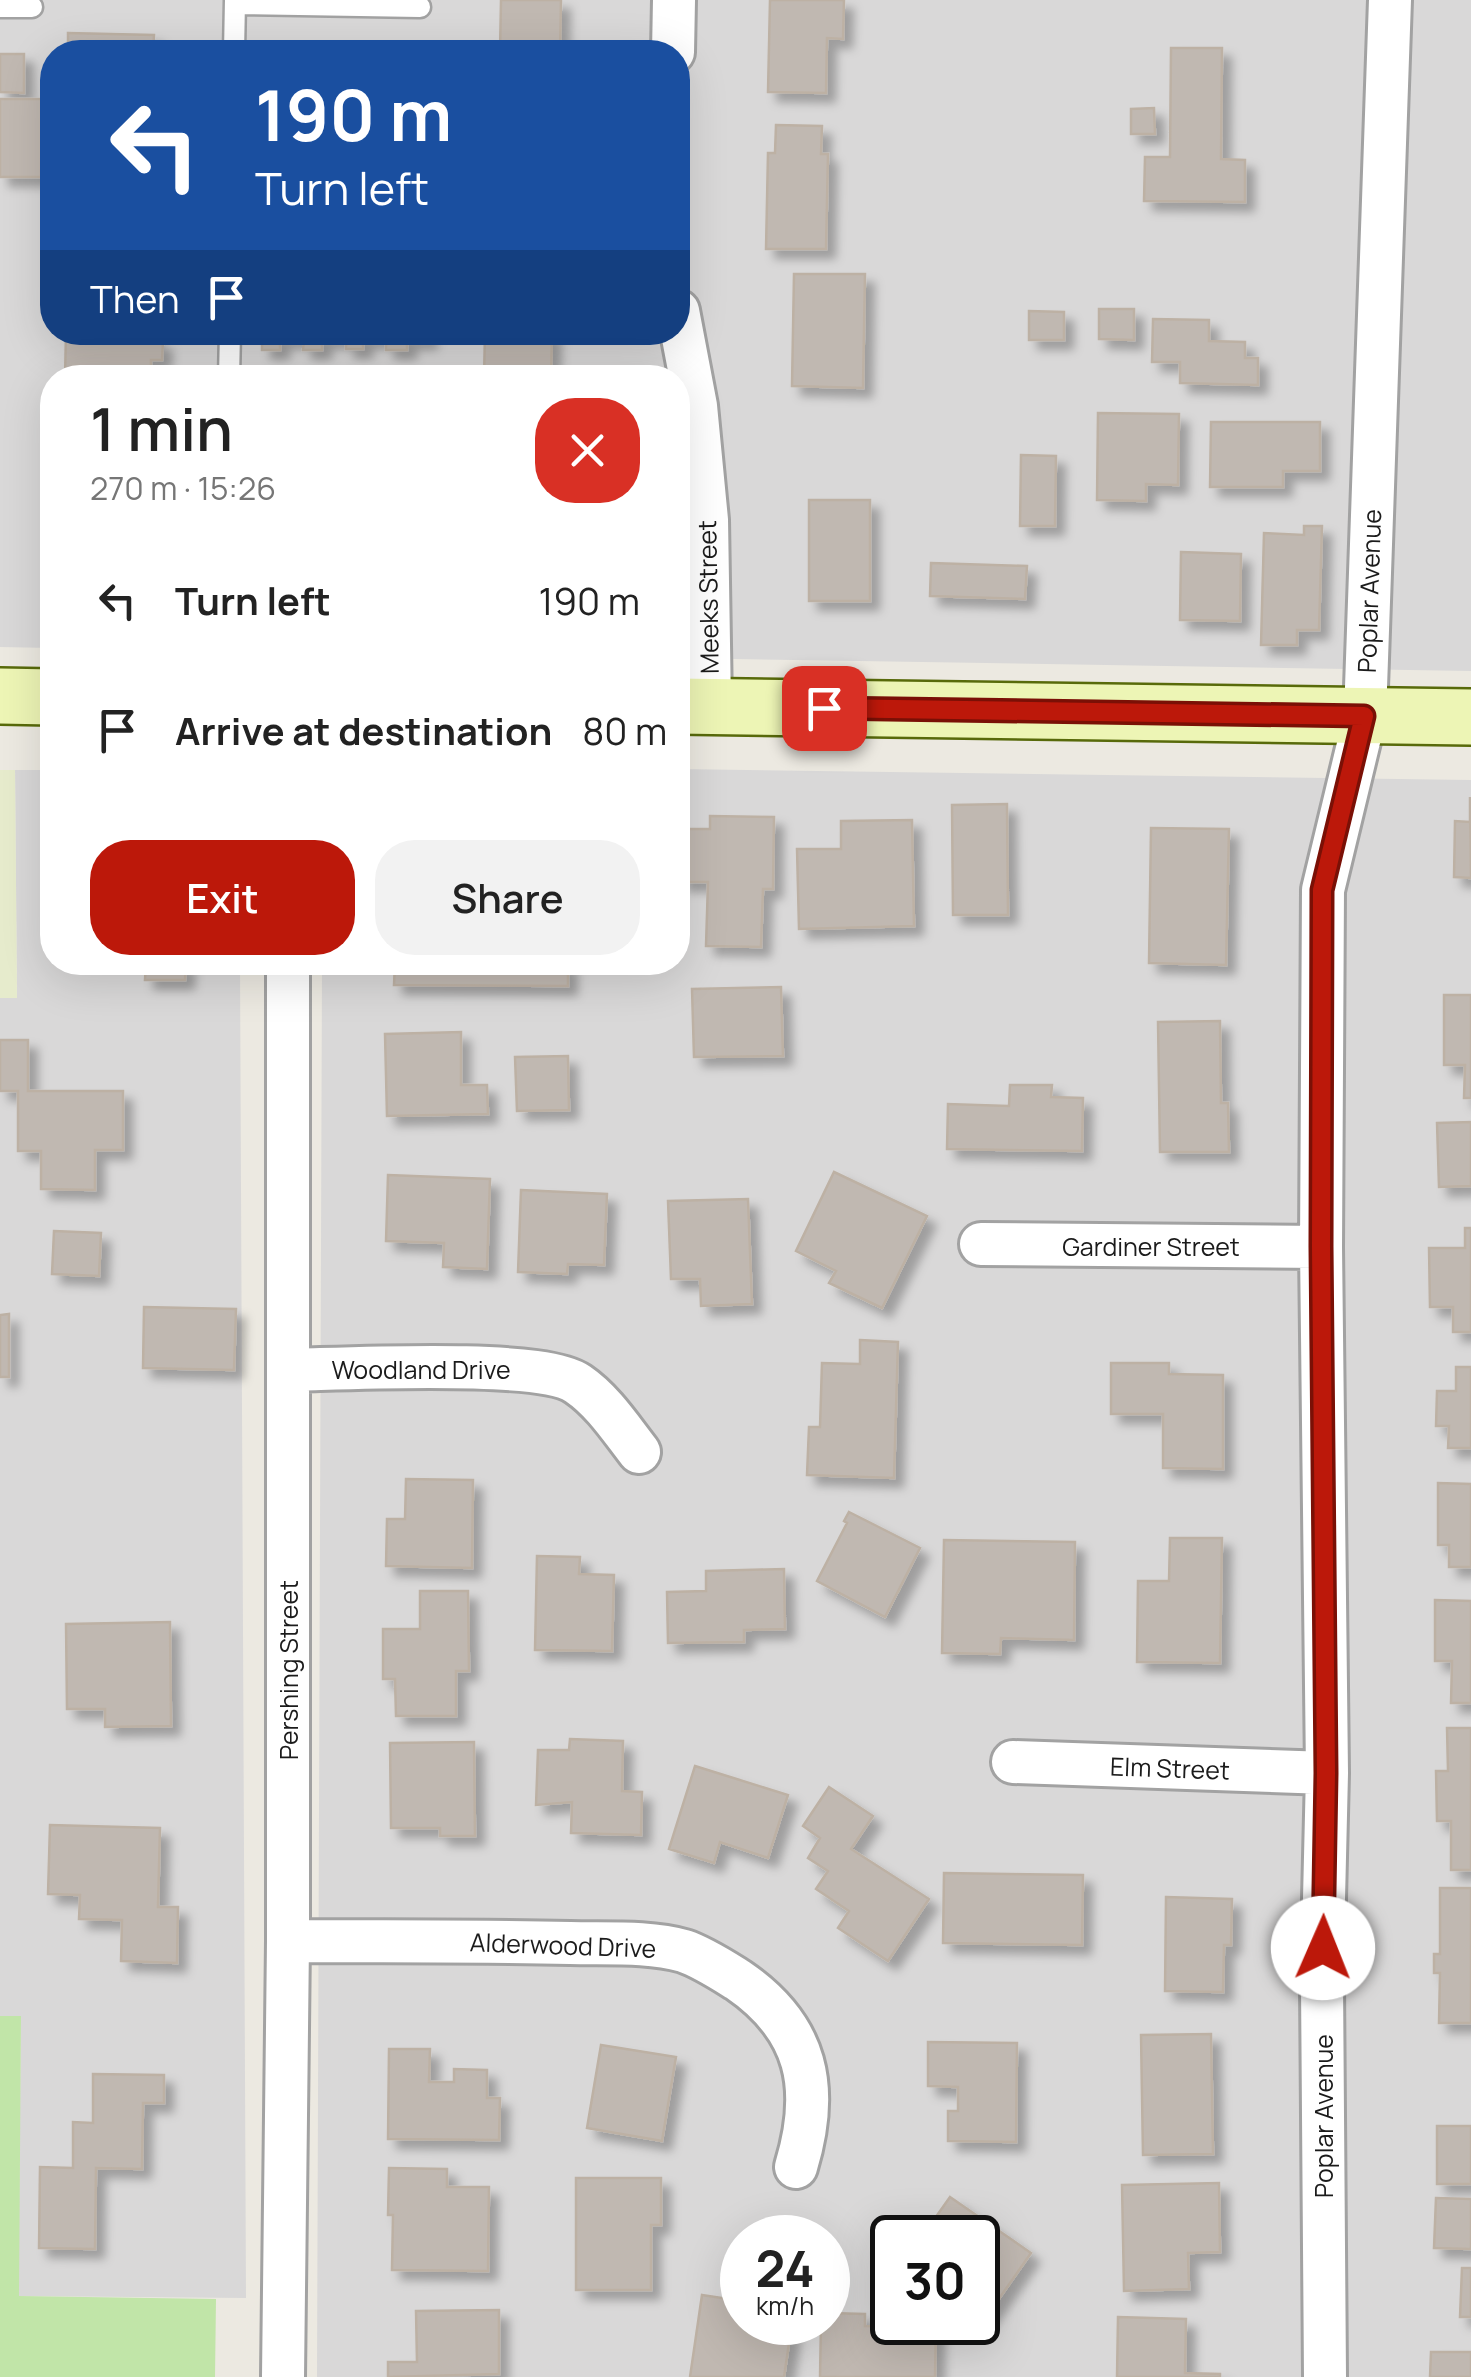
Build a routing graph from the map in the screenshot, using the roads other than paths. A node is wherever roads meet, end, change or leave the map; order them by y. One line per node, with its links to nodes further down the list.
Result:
1 (674, 0): 8 (street)
2 (1390, 0): 13 (street, Poplar Avenue)
3 (235, 2): 4 (lane); 7 (lane)
4 (420, 6)
5 (0, 7): 6 (lane)
6 (32, 7)
7 (234, 40)
8 (673, 40)
9 (690, 374): 12 (street, Meeks Street)
10 (0, 696): 11 (street)
11 (40, 697)
12 (694, 706): 13 (street)
13 (1364, 716): 14 (street); 17 (street, Poplar Avenue)
14 (1471, 717)
15 (288, 975): 18 (street, Pershing Street)
16 (981, 1244): 17 (street, Gardiner Street)
17 (1321, 1247): 21 (street, Poplar Avenue)
18 (289, 1370): 19 (street, Woodland Drive); 22 (street, Pershing Street)
19 (639, 1452)
20 (1013, 1762): 21 (street, Elm Street)
21 (1326, 1773): 25 (street, Poplar Avenue)
22 (288, 1941): 23 (street, Alderwood Drive); 24 (street, Pershing Street)
23 (796, 2166)
24 (283, 2377)
25 (1325, 2377)

